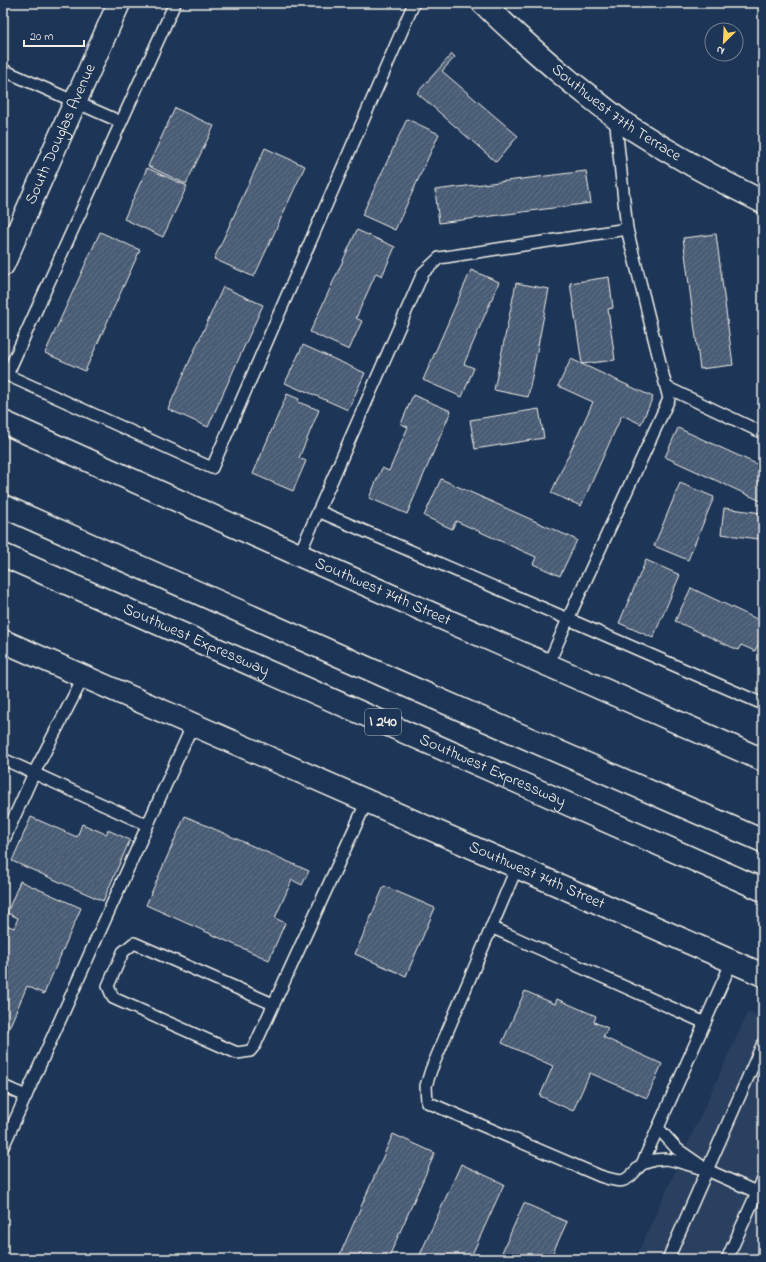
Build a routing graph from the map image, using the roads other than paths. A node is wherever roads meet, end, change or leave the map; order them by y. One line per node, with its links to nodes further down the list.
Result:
1 (119, 3): 6 (main road, South Douglas Avenue)
2 (175, 3): 8 (lane)
3 (414, 3): 8 (lane)
4 (483, 3): 7 (main road, Southwest 77th Terrace)
5 (3, 70): 6 (lane)
6 (75, 102): 8 (lane); 11 (main road, South Douglas Avenue)
7 (615, 116): 9 (main road, Southwest 77th Terrace); 10 (lane)
8 (121, 122)
9 (763, 202)
10 (626, 229): 12 (lane); 16 (lane)
11 (3, 265)
12 (666, 387): 14 (lane); 19 (lane)
13 (3, 422): 18 (main road, Southwest 74th Street)
14 (763, 433)
15 (3, 506): 30 (main road, I 240)
16 (318, 511): 18 (lane); 19 (lane)
17 (3, 555): 33 (main road, Southwest Expressway / I 240)
18 (299, 555): 21 (main road, Southwest 74th Street)
19 (568, 619): 21 (lane); 23 (lane)
20 (3, 641): 22 (main road, Southwest 74th Street)
21 (548, 665): 26 (main road, Southwest 74th Street)
22 (84, 676): 24 (main road, Southwest 74th Street); 27 (lane)
23 (763, 704)
24 (193, 724): 28 (main road, Southwest 74th Street); 29 (lane)
25 (3, 759): 27 (lane)
26 (763, 760)
27 (34, 773): 29 (lane); 31 (lane)
28 (367, 801): 32 (main road, Southwest 74th Street); 37 (lane)
29 (147, 825): 41 (lane)
30 (763, 841)
31 (3, 842)
32 (517, 867): 34 (lane); 35 (main road, Southwest 74th Street)
33 (763, 890)
34 (491, 928): 38 (lane); 44 (lane)
35 (732, 961): 36 (main road, Southwest 74th Street); 38 (lane)
36 (763, 975)
37 (273, 1004): 37 (lane)
38 (705, 1023): 42 (lane)
39 (763, 1043): 45 (lane)
40 (3, 1086): 41 (lane)
41 (26, 1096): 43 (lane)
42 (658, 1128): 44 (lane); 45 (lane)
43 (3, 1147)
44 (642, 1164): 45 (lane)
45 (707, 1170): 47 (lane); 48 (lane)
46 (763, 1179): 47 (lane)
47 (760, 1194): 49 (lane)
48 (668, 1259)
49 (728, 1259)

